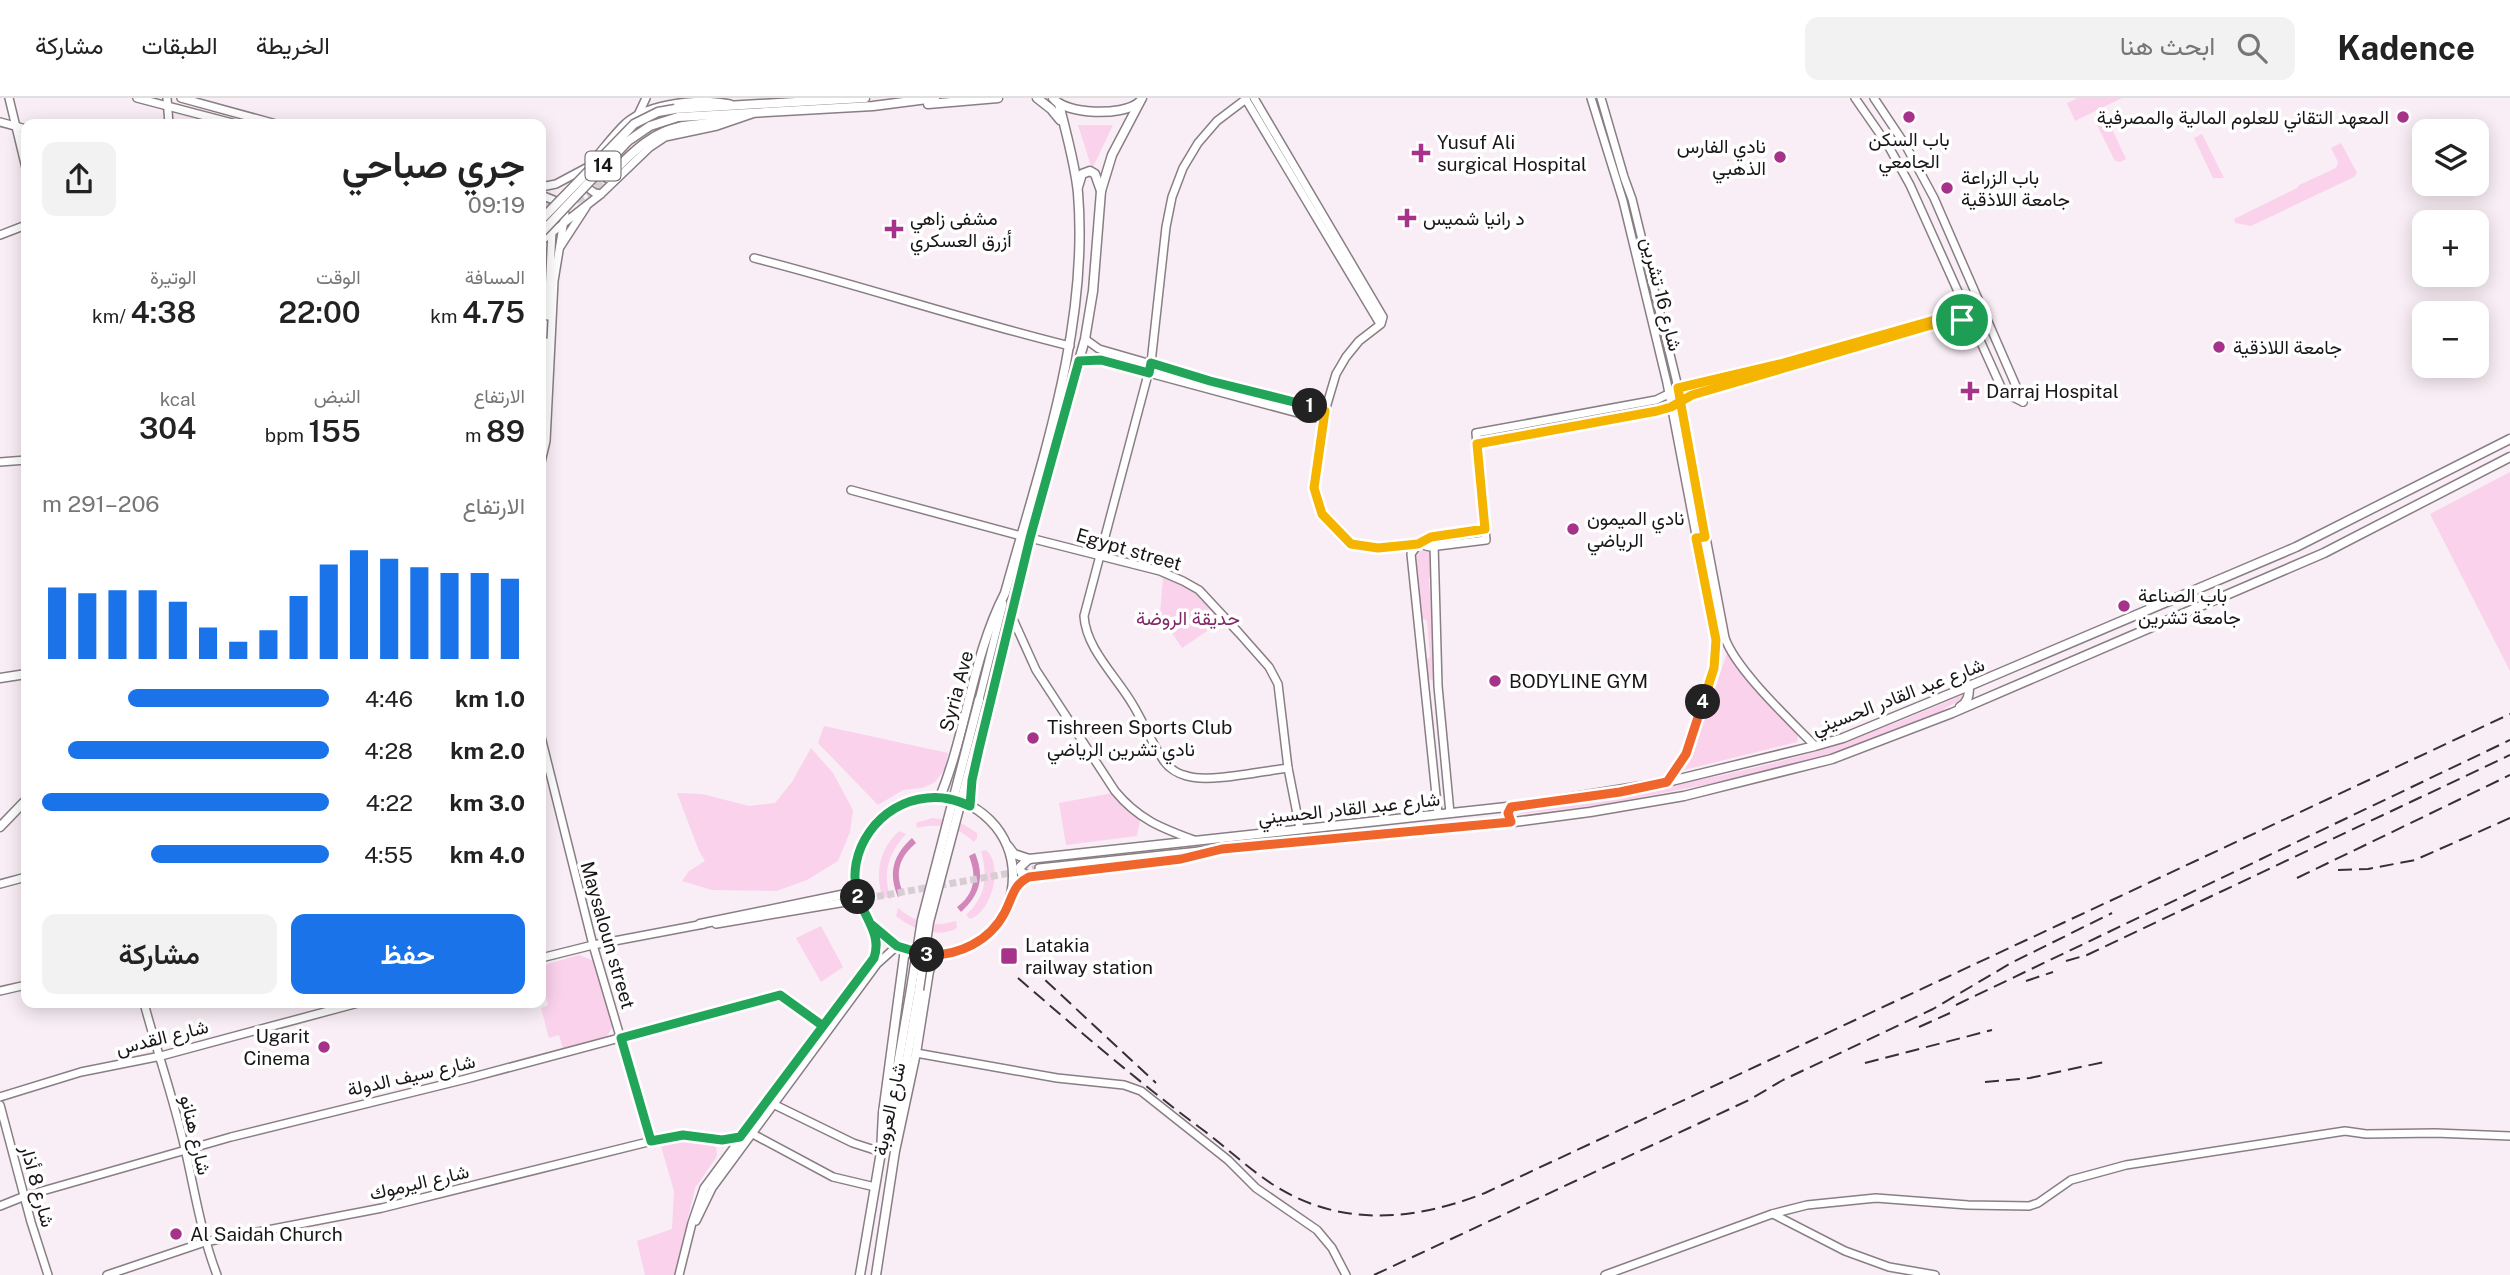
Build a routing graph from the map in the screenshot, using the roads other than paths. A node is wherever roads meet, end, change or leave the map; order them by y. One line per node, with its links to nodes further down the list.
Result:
1 (9, 98): 27 (street)
2 (137, 98): 18 (street)
3 (173, 98): 18 (street)
4 (181, 98): 25 (street)
5 (646, 98): 23 (street)
6 (865, 98): 20 (main road, 14)
7 (934, 98): 19 (main road, 14)
8 (998, 98): 19 (main road)
9 (1037, 98): 29 (main road)
10 (1245, 98): 56 (street); 61 (street)
11 (1254, 98): 56 (street)
12 (1591, 98): 64 (street, شارع 16 تشرين)
13 (1601, 98): 63 (street, شارع 16 تشرين)
14 (1855, 98): 47 (street)
15 (1874, 98): 45 (street)
16 (1141, 99): 17 (main road); 34 (main road)
17 (1053, 100): 29 (main road)
18 (169, 103): 24 (street)
19 (873, 106): 22 (main road, 14)
20 (736, 110): 21 (main road, 14); 22 (main road, 14); 23 (street); 31 (main road)
21 (677, 113): 39 (main road, 14, bridge); 44 (main road, 14, bridge)
22 (756, 113): 35 (street)
23 (638, 116): 30 (street)
24 (220, 119)
25 (258, 119)
26 (0, 122): 28 (street)
27 (21, 126)
28 (21, 128)
29 (1065, 129): 33 (main road)
30 (586, 168): 32 (street); 35 (street); 37 (street)
31 (607, 178)
32 (546, 186)
33 (1077, 190): 34 (main road); 59 (main road)
34 (1101, 191): 58 (main road)
35 (601, 194): 38 (street)
36 (546, 196): 37 (street)
37 (556, 199): 40 (street); 42 (street)
38 (587, 205): 42 (street); 50 (street)
39 (546, 210)
40 (546, 210)
41 (546, 218): 46 (street)
42 (563, 222): 46 (street); 50 (street)
43 (21, 227): 48 (street)
44 (546, 228)
45 (1947, 228): 47 (street); 55 (street)
46 (552, 231): 49 (street); 53 (street)
47 (1932, 233): 54 (street)
48 (0, 235)
49 (546, 236)
50 (558, 250): 72 (street)
51 (754, 258): 59 (street)
52 (546, 264): 53 (street)
53 (549, 267): 57 (street)
54 (1960, 299): 55 (street); 63 (street)
55 (1970, 321): 65 (street)
56 (1380, 324): 68 (street)
57 (546, 334)
58 (1085, 339): 60 (main road); 61 (street)
59 (1070, 346): 80 (main road)
60 (1079, 361): 62 (street); 80 (main road)
61 (1151, 363): 62 (street); 68 (street)
62 (1149, 373): 69 (street); 85 (street)
63 (1678, 388): 64 (street); 65 (street, شارع 16 تشرين)
64 (1669, 393): 66 (street, شارع 16 تشرين); 67 (street)
65 (1680, 401): 66 (street); 81 (street, شارع 16 تشرين)
66 (1671, 407): 70 (street); 82 (street, شارع 16 تشرين)
67 (1600, 410): 70 (street); 73 (street)
68 (1325, 411): 69 (street)
69 (1324, 420): 83 (street)
70 (1606, 422): 73 (street)
71 (2510, 439): 91 (main road, شارع عبد القادر الحسيني)
72 (546, 444)
73 (1477, 444): 78 (street)
74 (2510, 457): 93 (main road, شارع عبد القادر الحسيني)
75 (21, 460): 76 (street)
76 (0, 462)
77 (851, 490): 80 (street, Egypt street)
78 (1485, 529): 79 (street); 84 (street)
79 (1434, 536): 83 (street); 84 (street)
80 (1025, 537): 85 (street, Egypt street); 86 (main road); 87 (main road, Syria Ave)
81 (1705, 537): 82 (street); 94 (street, شارع 16 تشرين)
82 (1696, 538): 97 (street, شارع 16 تشرين)
83 (1418, 544): 84 (street); 104 (street)
84 (1433, 547): 103 (street)
85 (1098, 556): 96 (street, Egypt street); 96 (street)
86 (1018, 591): 88 (main road); 92 (street)
87 (1005, 593): 92 (street); 98 (main road, Syria Ave)
88 (1012, 617): 100 (main road); 109 (street)
89 (21, 675): 90 (main road)
90 (0, 678)
91 (1969, 686): 93 (main road); 94 (main road, شارع عبد القادر الحسيني)
92 (983, 701): 127 (main road, bridge)
93 (1952, 713): 105 (main road, شارع عبد القادر الحسيني)
94 (1815, 746): 97 (main road, شارع عبد القادر الحسيني)
95 (546, 757): 122 (street, Maysaloun street)
96 (1288, 768): 108 (street, Egypt street)
97 (1667, 782): 101 (main road, شارع عبد القادر الحسيني)
98 (940, 797): 100 (main road); 119 (main road)
99 (21, 805): 107 (main road)
100 (970, 806): 110 (main road)
101 (1511, 807): 102 (main road, شارع عبد القادر الحسيني); 105 (main road)
102 (1489, 809): 103 (main road, شارع عبد القادر الحسيني); 106 (main road)
103 (1450, 813): 104 (main road, شارع عبد القادر الحسيني)
104 (1438, 814): 108 (main road, شارع عبد القادر الحسيني)
105 (1511, 822): 106 (main road, شارع عبد القادر الحسيني)
106 (1491, 825): 111 (main road, شارع عبد القادر الحسيني)
107 (0, 827)
108 (1300, 829): 109 (main road, شارع عبد القادر الحسيني)
109 (1194, 841): 112 (main road, شارع عبد القادر الحسيني)
110 (1008, 846): 112 (main road); 117 (main road)
111 (1222, 849): 113 (street); 114 (main road, شارع عبد القادر الحسيني)
112 (1029, 859): 114 (main road)
113 (1039, 868)
114 (1029, 877): 117 (main road)
115 (21, 878): 116 (street)
116 (0, 884)
117 (1011, 895): 124 (main road)
118 (846, 902): 120 (street)
119 (860, 903): 120 (main road); 121 (main road)
120 (700, 924): 122 (street)
121 (872, 925): 123 (main road); 131 (street)
122 (593, 945): 125 (street); 132 (street, Maysaloun street)
123 (901, 948): 124 (main road); 136 (street); 144 (main road, شارع العروبة)
124 (942, 955): 133 (main road, شارع العروبة)
125 (546, 957)
126 (21, 986): 128 (street)
127 (915, 990): 143 (main road); 144 (main road)
128 (0, 991)
129 (146, 1008): 134 (street, شارع هنانو)
130 (336, 1008): 134 (street, شارع القدس)
131 (823, 1026): 132 (street, شارع سيف الدولة); 140 (street)
132 (621, 1038): 141 (street, Maysaloun street); 142 (street, شارع سيف الدولة)
133 (916, 1054): 143 (main road, شارع العروبة); 157 (street)
134 (161, 1056): 135 (street, شارع القدس); 142 (street, شارع هنانو)
135 (0, 1097)
136 (773, 1104): 138 (street); 144 (street)
137 (0, 1105): 146 (street, شارع 8 أذار)
138 (751, 1133): 145 (street); 149 (street)
139 (2510, 1136): 148 (street)
140 (740, 1137): 141 (street, شارع اليرموك); 149 (street)
141 (651, 1141): 150 (street, شارع اليرموك)
142 (186, 1150): 146 (street, شارع سيف الدولة); 150 (street, شارع هنانو)
143 (895, 1151): 156 (main road, شارع العروبة)
144 (881, 1153): 145 (main road, شارع العروبة)
145 (875, 1187): 155 (main road, شارع العروبة)
146 (25, 1196): 147 (street, شارع سيف الدولة); 151 (street, شارع 8 أذار)
147 (0, 1206)
148 (1772, 1214): 158 (street); 159 (street)
149 (689, 1233): 154 (street)
150 (205, 1242): 152 (street, شارع اليرموك); 153 (street, شارع هنانو)
151 (48, 1275)
152 (107, 1275)
153 (216, 1275)
154 (679, 1275)
155 (860, 1275)
156 (876, 1275)
157 (1346, 1275)
158 (1605, 1275)
159 (1935, 1275)

